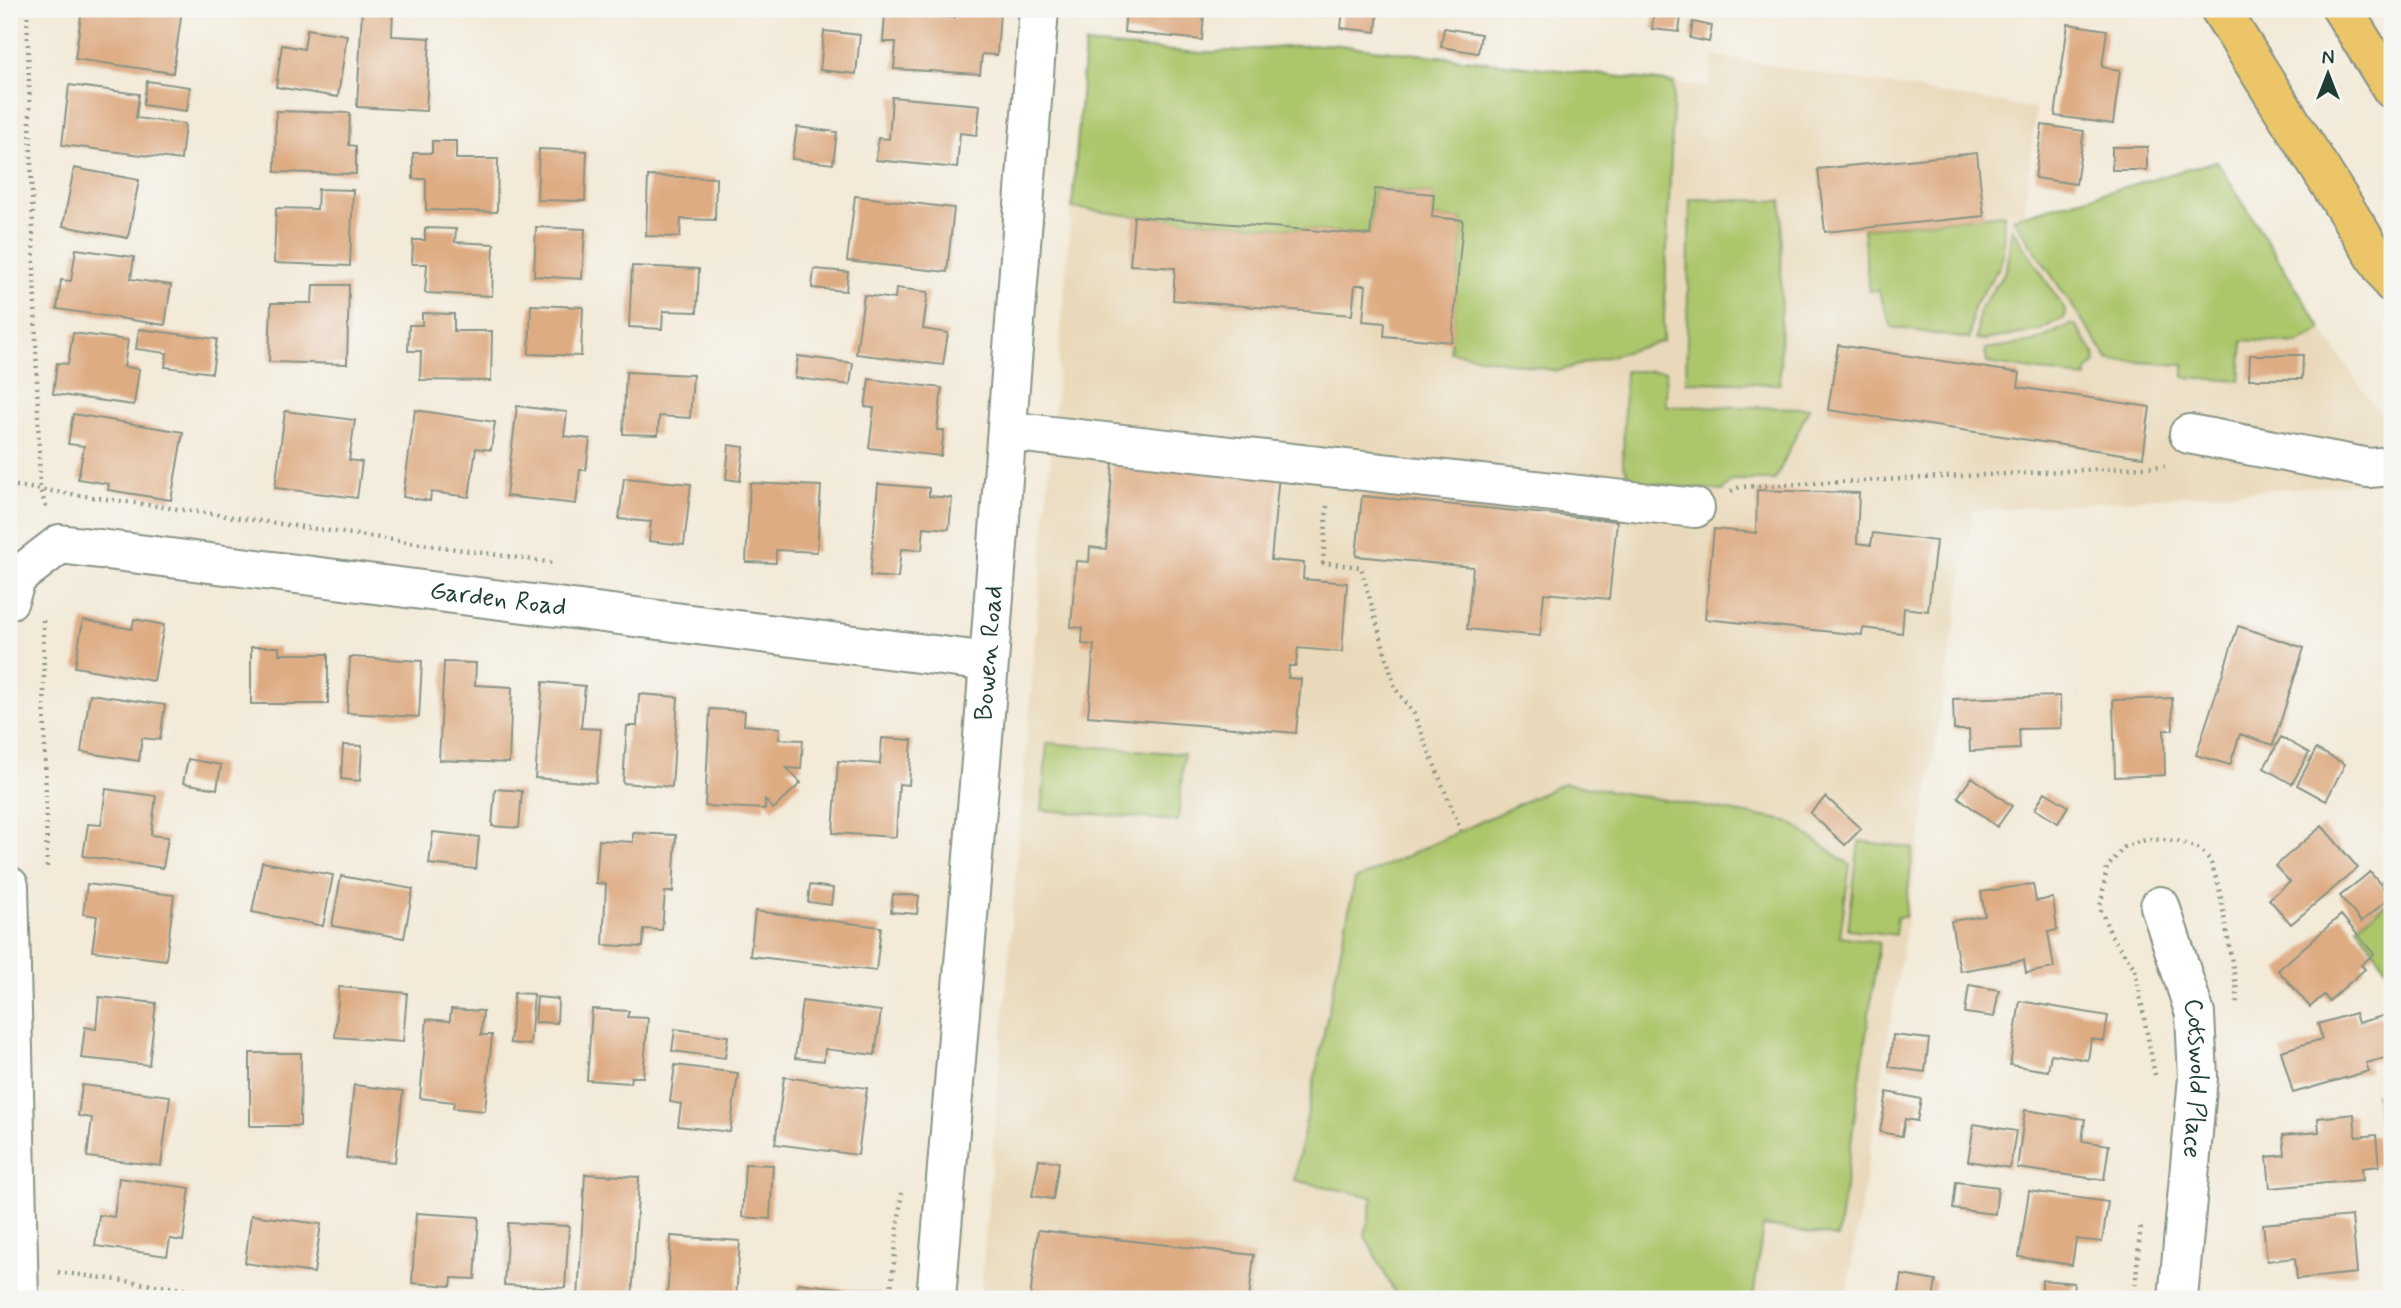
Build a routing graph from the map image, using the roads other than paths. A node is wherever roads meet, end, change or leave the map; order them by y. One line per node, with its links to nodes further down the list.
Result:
1 (1039, 9): 6 (street, Bowen Road)
2 (2220, 9): 5 (highway)
3 (2342, 9): 4 (highway)
4 (2392, 89)
5 (2392, 283)
6 (1007, 431): 9 (street); 11 (street, Bowen Road)
7 (2189, 434): 8 (street)
8 (2392, 466)
9 (1695, 508)
10 (13, 589): 11 (street, Garden Road)
11 (989, 662): 15 (street, Bowen Road)
12 (9, 886): 14 (street)
13 (2160, 906): 16 (street, Cotswold Place)
14 (19, 1283)
15 (936, 1299)
16 (2178, 1299)

